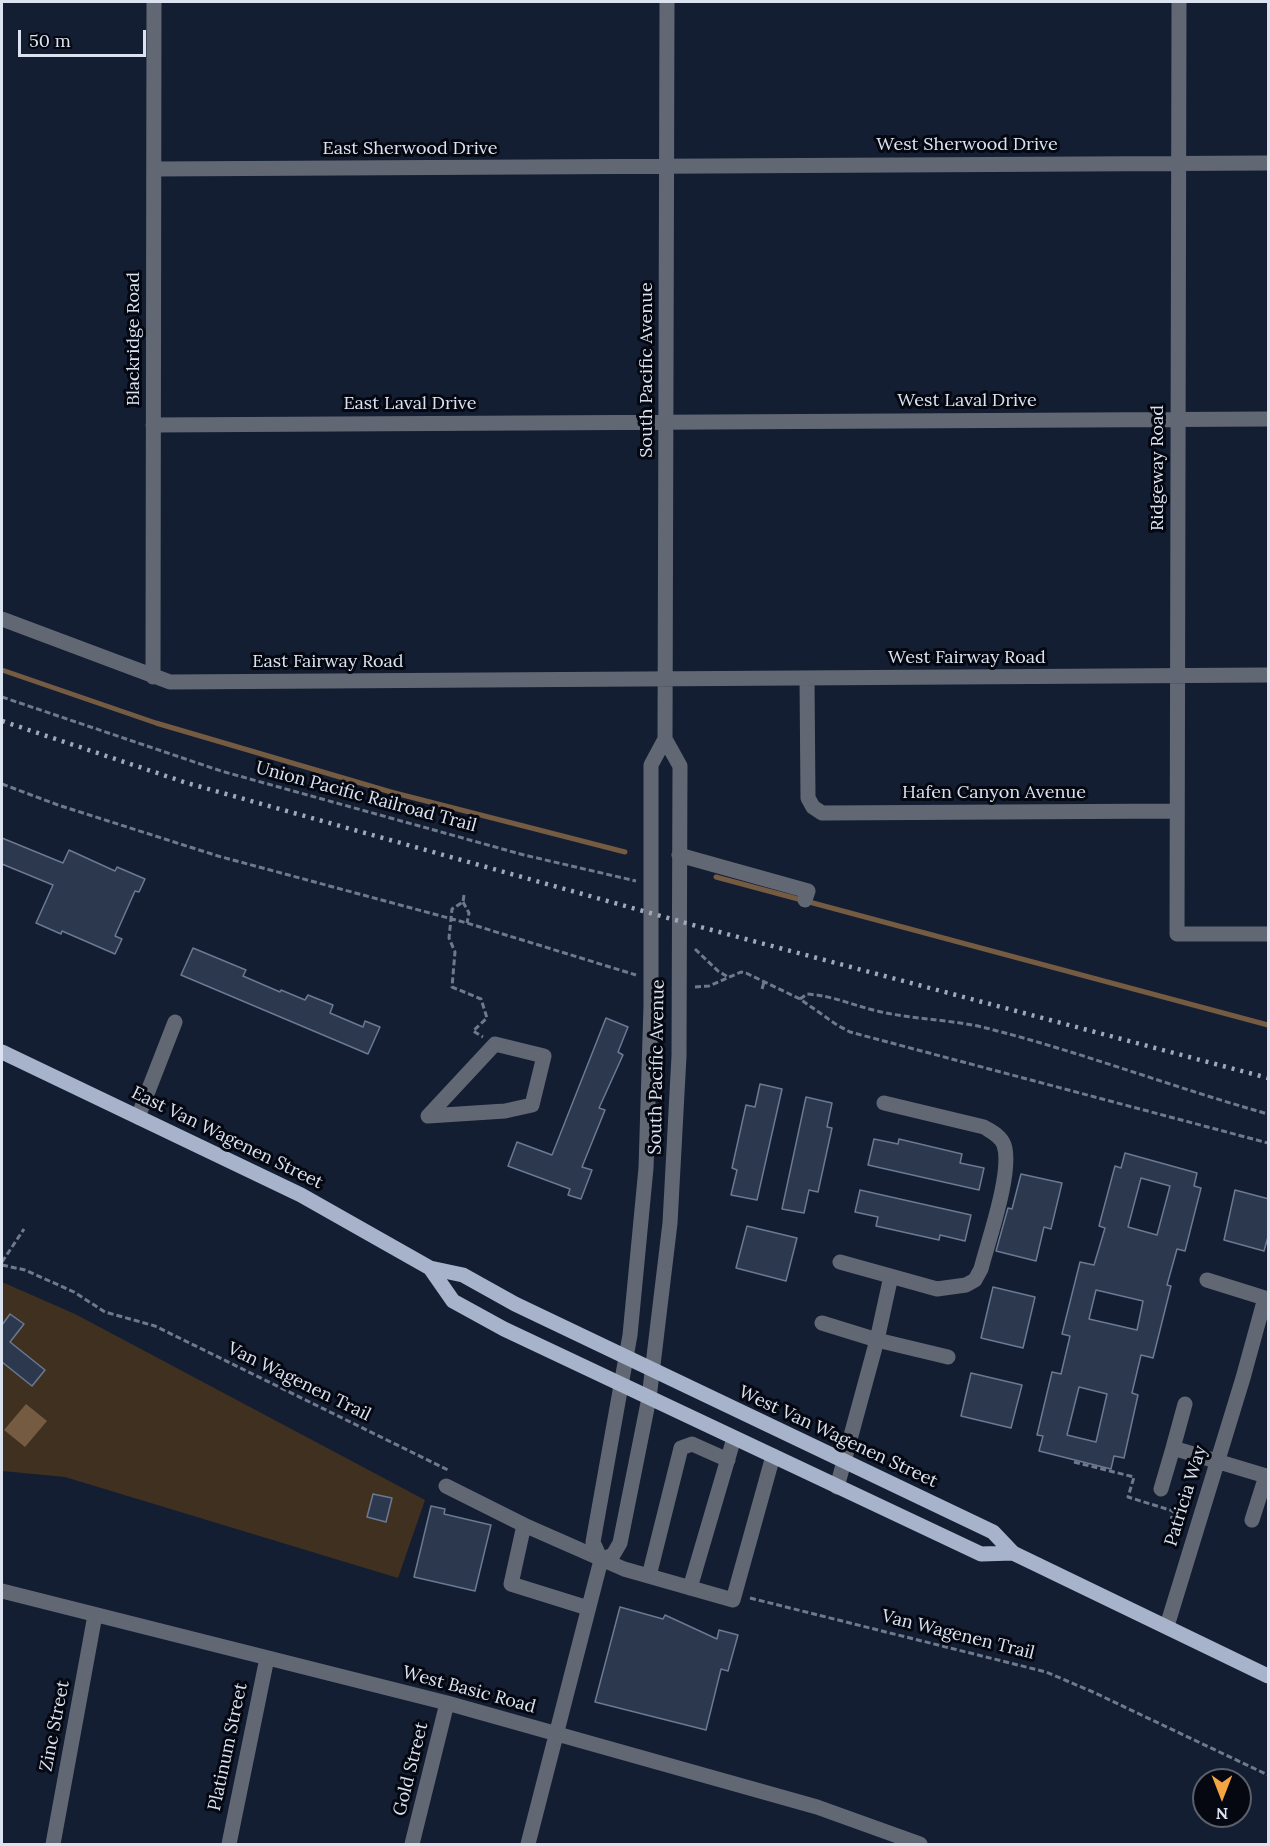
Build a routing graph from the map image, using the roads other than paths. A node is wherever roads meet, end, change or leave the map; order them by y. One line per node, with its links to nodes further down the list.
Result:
1 (154, 2): 7 (street, Blackridge Road)
2 (667, 2): 6 (street, South Pacific Avenue)
3 (1179, 2): 5 (street, Ridgeway Road)
4 (1269, 163): 5 (street, West Sherwood Drive)
5 (1178, 164): 6 (street, West Sherwood Drive); 9 (street, Ridgeway Road)
6 (667, 167): 7 (street, East Sherwood Drive); 10 (street, South Pacific Avenue)
7 (154, 169): 11 (street, Blackridge Road)
8 (1269, 419): 9 (street, West Laval Drive)
9 (1178, 420): 10 (street, West Laval Drive); 13 (street, Ridgeway Road)
10 (666, 422): 11 (street, East Laval Drive); 17 (street, South Pacific Avenue)
11 (153, 425): 15 (street, Blackridge Road)
12 (2, 619): 15 (street, East Fairway Road)
13 (1177, 675): 14 (street, West Fairway Road); 16 (street, West Fairway Road); 19 (street, Ridgeway Road)
14 (1269, 675)
15 (153, 677): 17 (street, East Fairway Road)
16 (807, 678): 17 (street, West Fairway Road); 19 (street, Hafen Canyon Avenue)
17 (665, 679): 18 (street, South Pacific Avenue)
18 (665, 739): 20 (street, South Pacific Avenue); 36 (street, South Pacific Avenue)
19 (1177, 811): 22 (street, Ridgeway Road)
20 (679, 855): 21 (street); 37 (street, South Pacific Avenue)
21 (805, 900)
22 (1269, 934)
23 (175, 1022): 27 (street)
24 (495, 1044): 24 (street)
25 (2, 1052): 27 (main road, East Van Wagenen Street)
26 (884, 1103): 30 (street)
27 (138, 1117): 29 (main road, East Van Wagenen Street)
28 (840, 1262): 30 (street)
29 (430, 1268): 36 (main road, East Van Wagenen Street); 38 (main road, East Van Wagenen Street)
30 (891, 1276): 34 (street)
31 (1207, 1280): 32 (street)
32 (1267, 1298): 46 (street, Patricia Way)
33 (822, 1323): 34 (street)
34 (877, 1340): 35 (street); 45 (street)
35 (948, 1357)
36 (626, 1358): 37 (main road, East Van Wagenen Street); 38 (street, South Pacific Avenue)
37 (647, 1368): 39 (street, South Pacific Avenue); 45 (main road, West Van Wagenen Street)
38 (622, 1385): 39 (main road, East Van Wagenen Street); 54 (street, South Pacific Avenue)
39 (643, 1395): 41 (main road, West Van Wagenen Street); 54 (street, South Pacific Avenue)
40 (1185, 1404): 42 (street)
41 (734, 1438): 43 (main road, West Van Wagenen Street); 44 (street)
42 (1173, 1448): 46 (street); 50 (street)
43 (774, 1456): 49 (main road, West Van Wagenen Street); 56 (street)
44 (728, 1460): 55 (street); 56 (street)
45 (844, 1461): 49 (street); 53 (main road, West Van Wagenen Street)
46 (1217, 1461): 47 (street); 60 (street, Patricia Way)
47 (1267, 1471): 51 (street)
48 (446, 1486): 52 (street)
49 (837, 1487): 53 (main road, West Van Wagenen Street)
50 (1161, 1489)
51 (1252, 1520)
52 (524, 1525): 54 (street); 58 (street)
53 (1013, 1552): 60 (main road, West Van Wagenen Street)
54 (601, 1560): 55 (street); 58 (street)
55 (649, 1576): 56 (street)
56 (690, 1588)
57 (2, 1591): 59 (street, West Basic Road)
58 (588, 1608): 64 (street)
59 (95, 1615): 61 (street, West Basic Road); 65 (street, Zinc Street)
60 (1167, 1626): 62 (main road, West Van Wagenen Street)
61 (267, 1658): 63 (street, West Basic Road); 66 (street, Platinum Street)
62 (1269, 1676)
63 (447, 1703): 64 (street, West Basic Road); 67 (street, Gold Street)
64 (556, 1734): 68 (street); 69 (street, West Basic Road)
65 (53, 1845)
66 (228, 1845)
67 (412, 1845)
68 (528, 1845)
69 (920, 1845)

